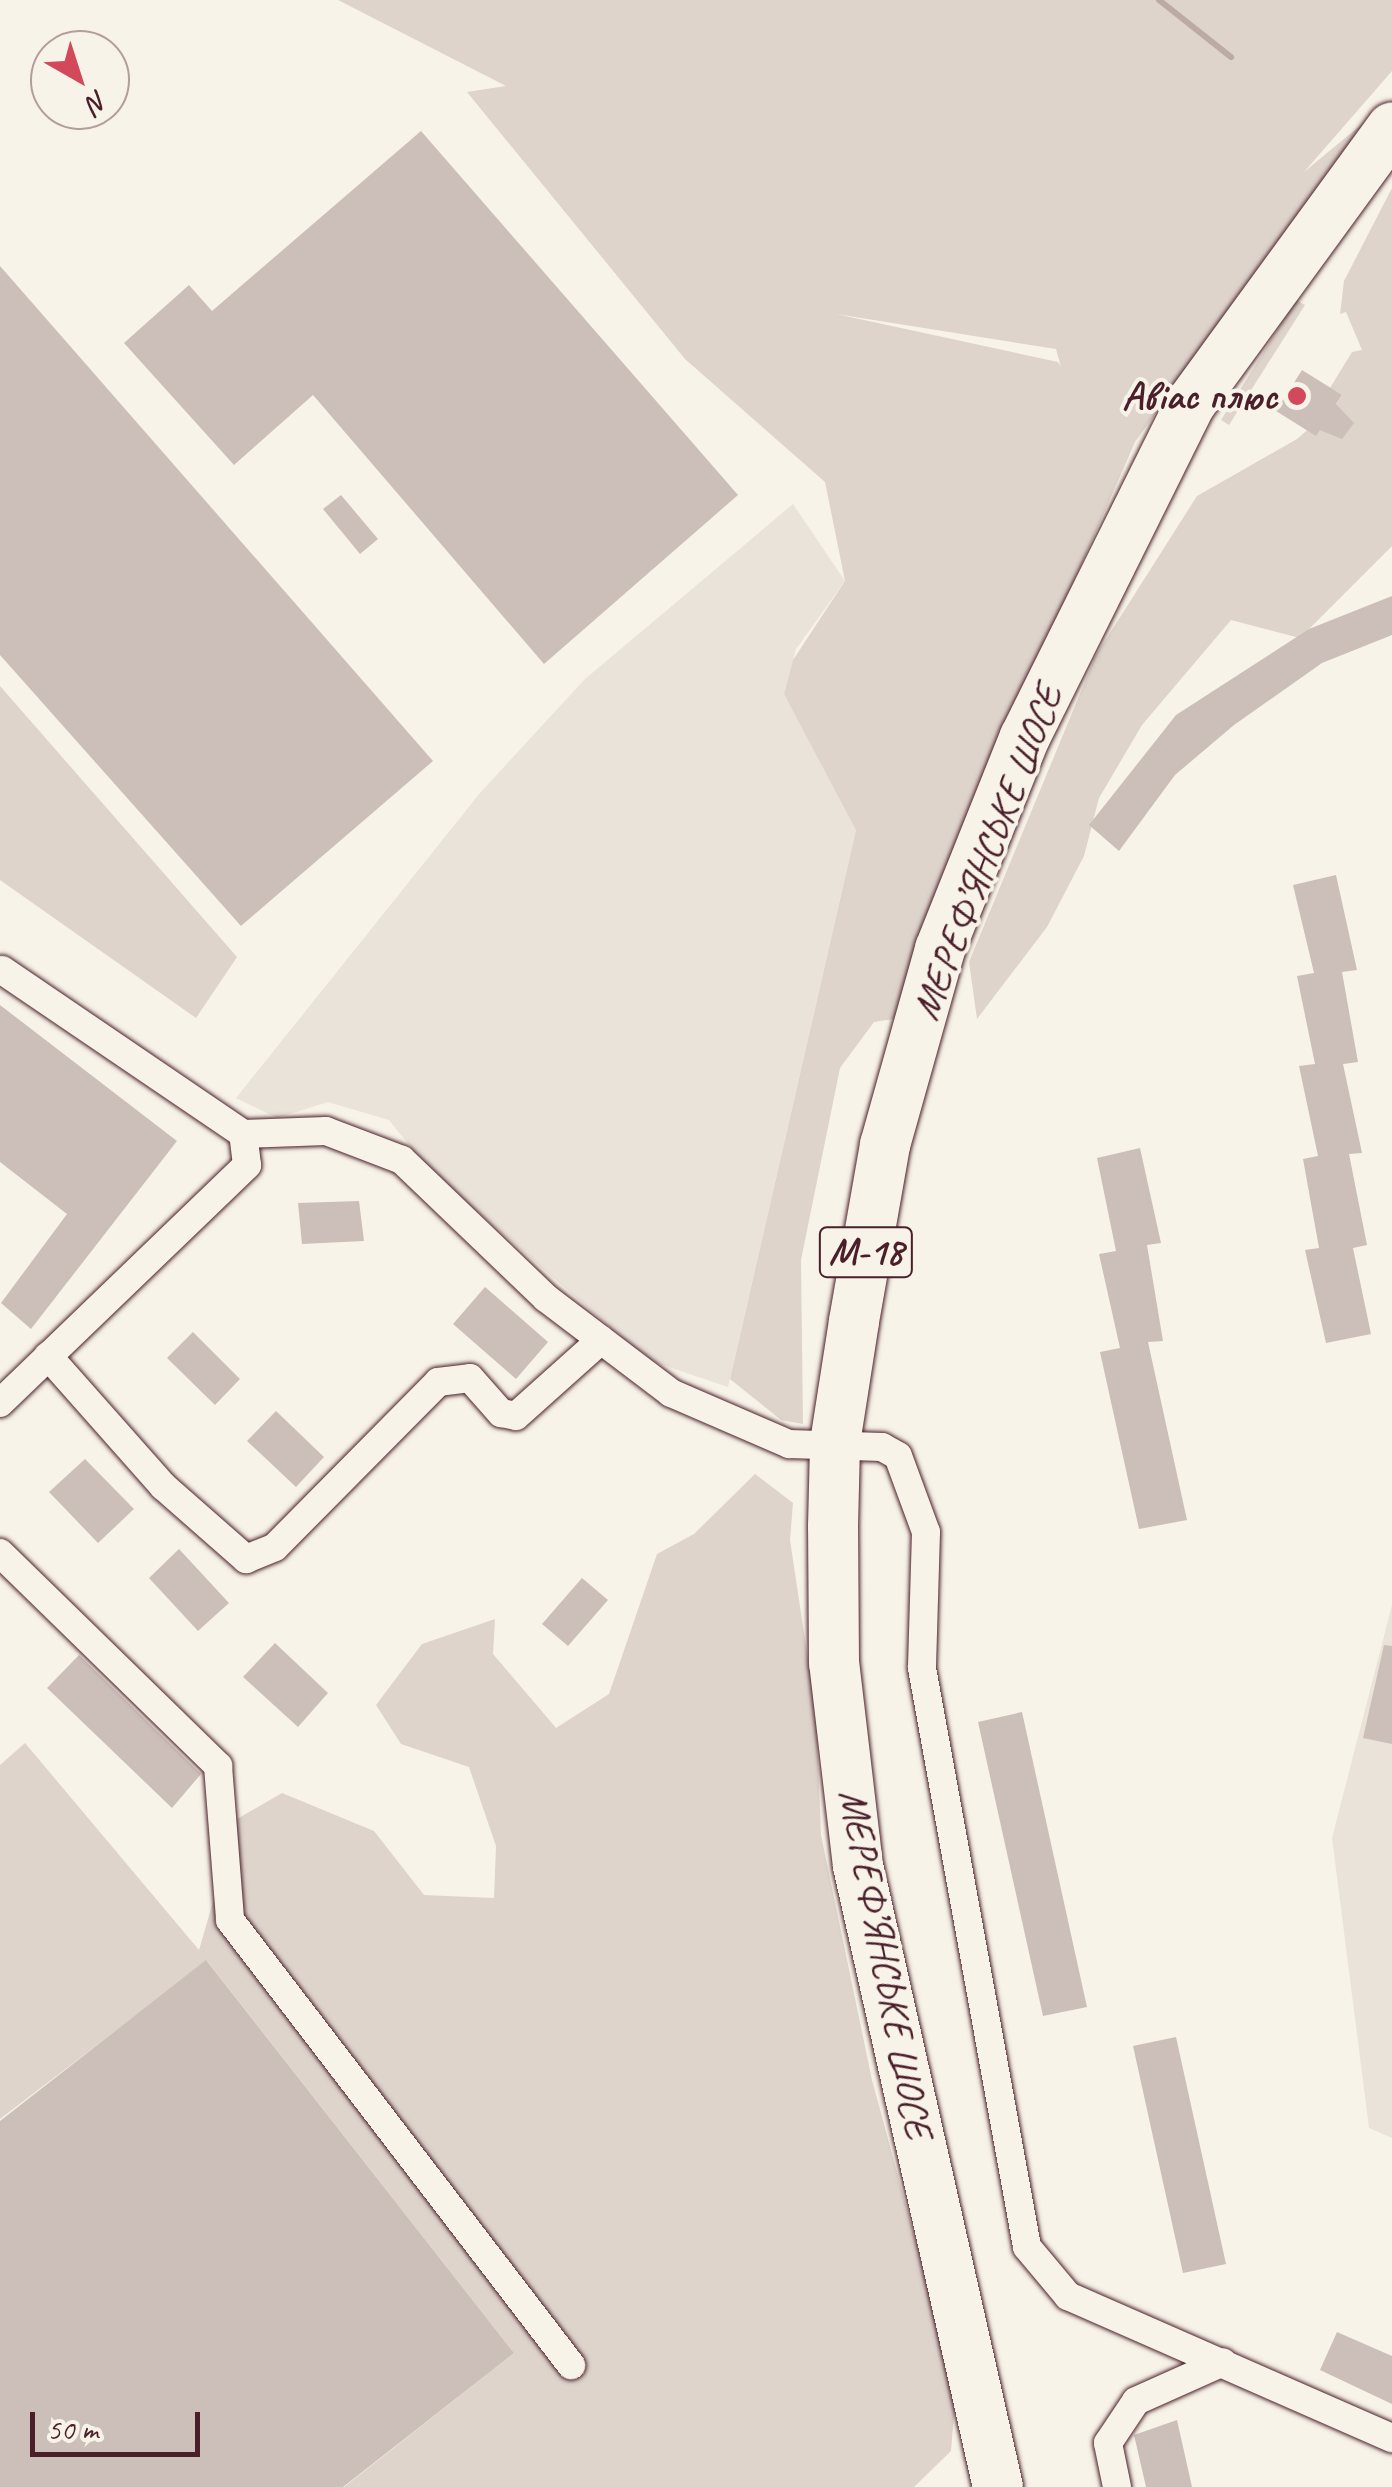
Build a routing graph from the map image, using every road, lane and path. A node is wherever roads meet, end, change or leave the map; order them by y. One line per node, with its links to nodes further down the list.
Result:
1 (1392, 128): 7 (highway, МЕРЕФ’ЯНСЬКЕ ШОСЕ / М-18)
2 (2, 970): 3 (street)
3 (243, 1134): 4 (street); 5 (street)
4 (602, 1340): 5 (street); 7 (street)
5 (48, 1356): 6 (street)
6 (0, 1403)
7 (835, 1443): 9 (street); 12 (highway, МЕРЕФ’ЯНСЬКЕ ШОСЕ / М-18)
8 (0, 1553): 10 (street)
9 (1223, 2362): 11 (street); 13 (street)
10 (571, 2366)
11 (1392, 2438)
12 (998, 2487)
13 (1117, 2487)

